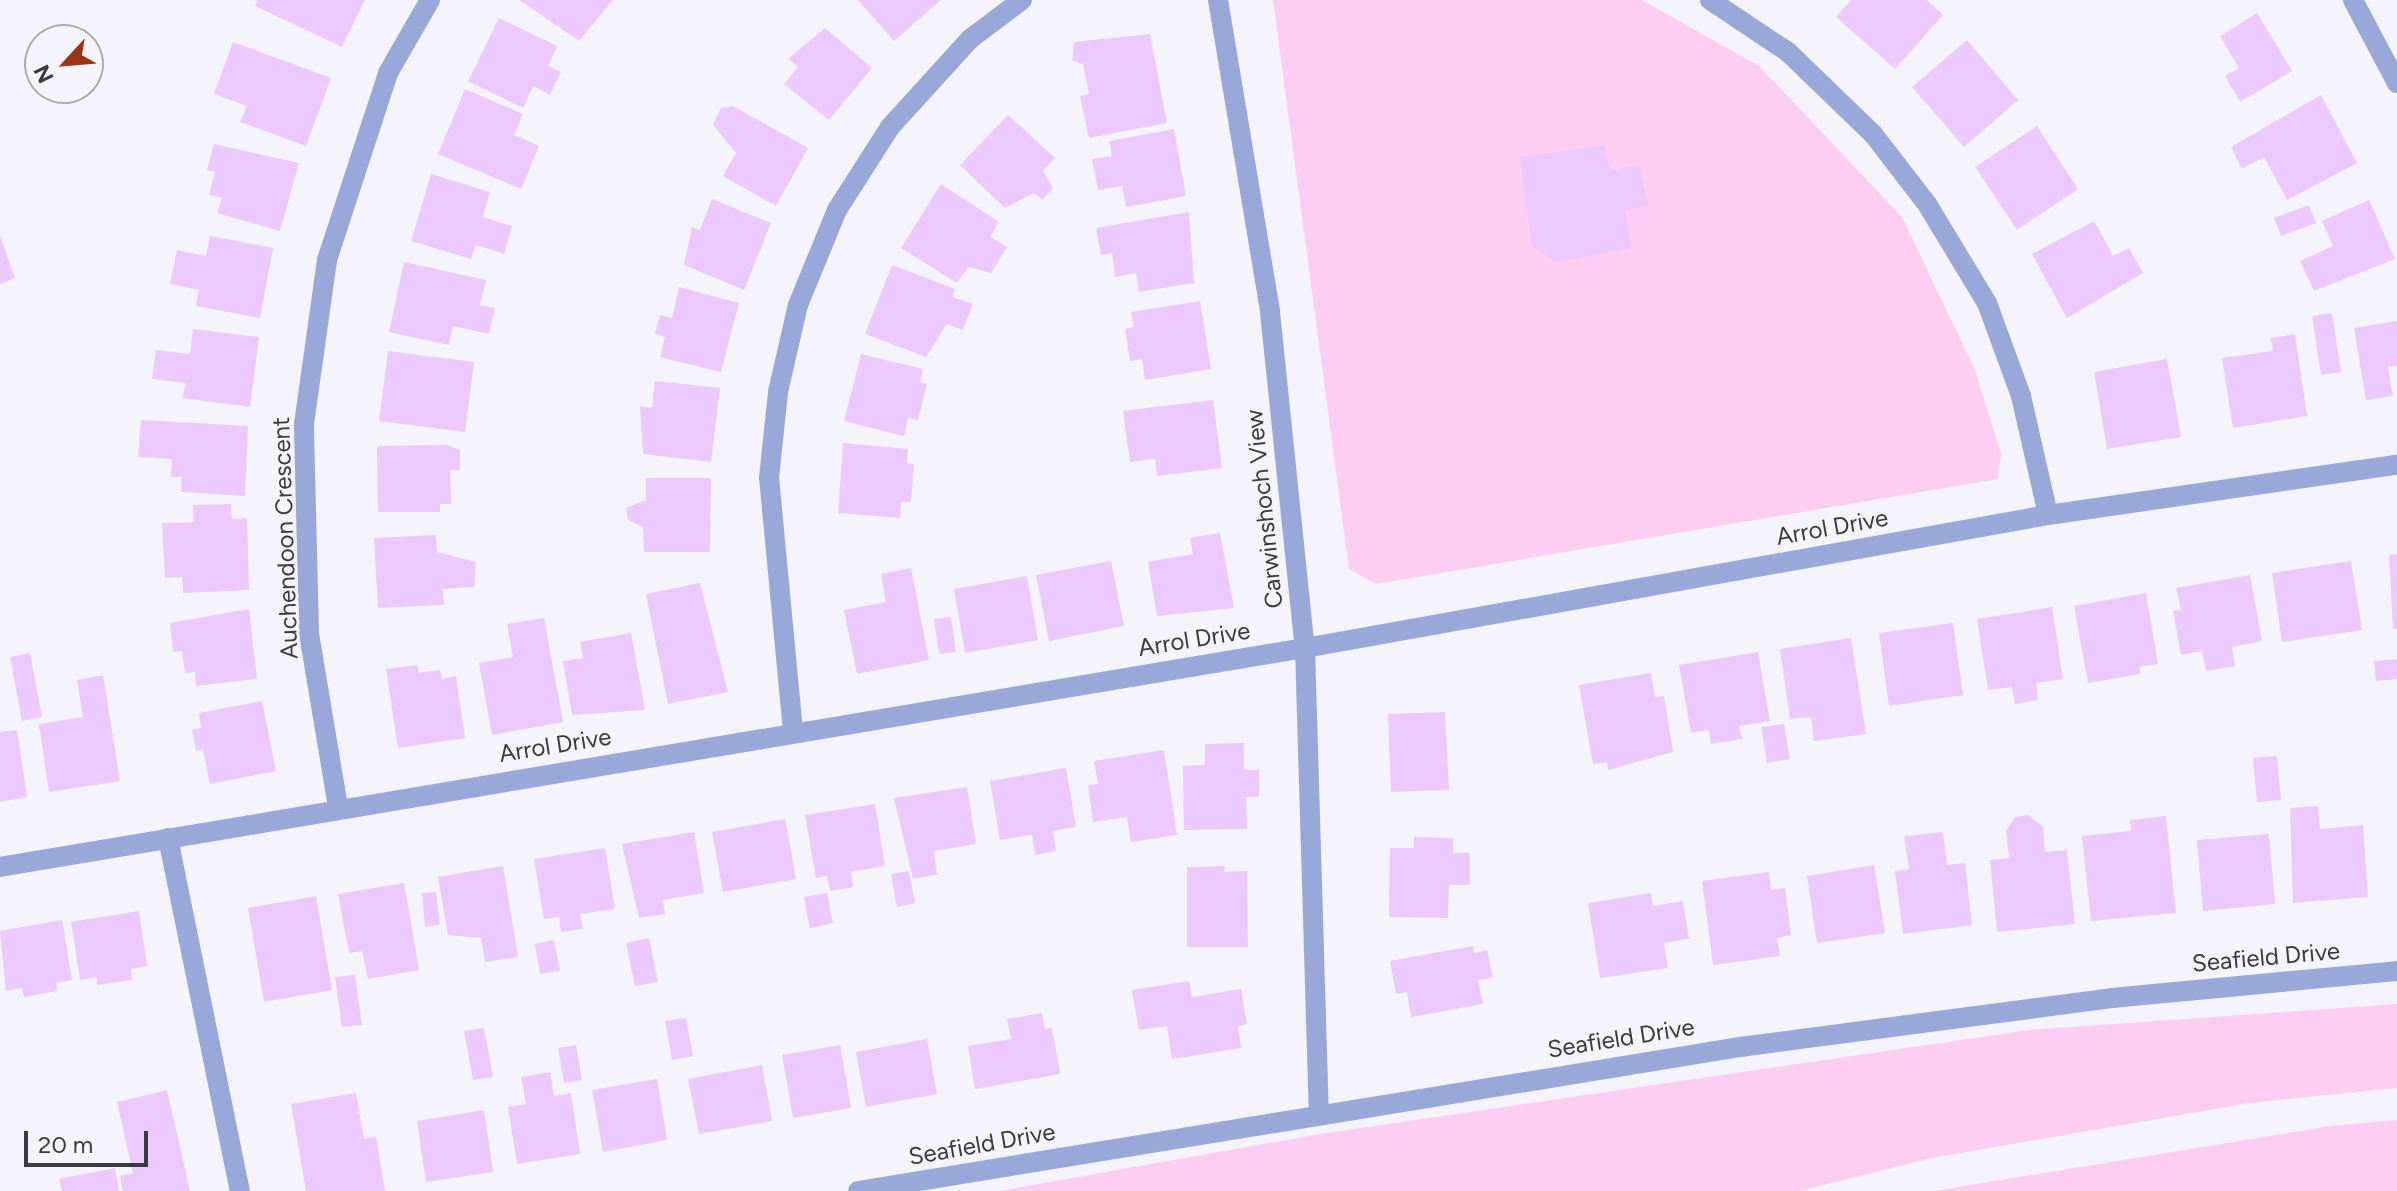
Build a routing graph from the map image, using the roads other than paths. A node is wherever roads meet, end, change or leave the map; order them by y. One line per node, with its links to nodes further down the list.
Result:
1 (430, 0): 11 (street, Auchendoon Crescent)
2 (1022, 0): 10 (street)
3 (1218, 0): 9 (street, Carwinshoch View)
4 (1710, 0): 8 (street)
5 (2353, 0): 6 (street)
6 (2397, 83)
7 (2397, 465): 8 (street, Arrol Drive)
8 (2048, 515): 9 (street, Arrol Drive)
9 (1305, 648): 10 (street, Arrol Drive); 15 (street, Carwinshoch View)
10 (793, 731): 11 (street, Arrol Drive)
11 (338, 807): 12 (street, Arrol Drive)
12 (168, 838): 13 (street, Arrol Drive); 16 (street)
13 (0, 867)
14 (2397, 971): 15 (street, Seafield Drive)
15 (1319, 1113): 17 (street, Seafield Drive)
16 (240, 1191)
17 (858, 1191)

